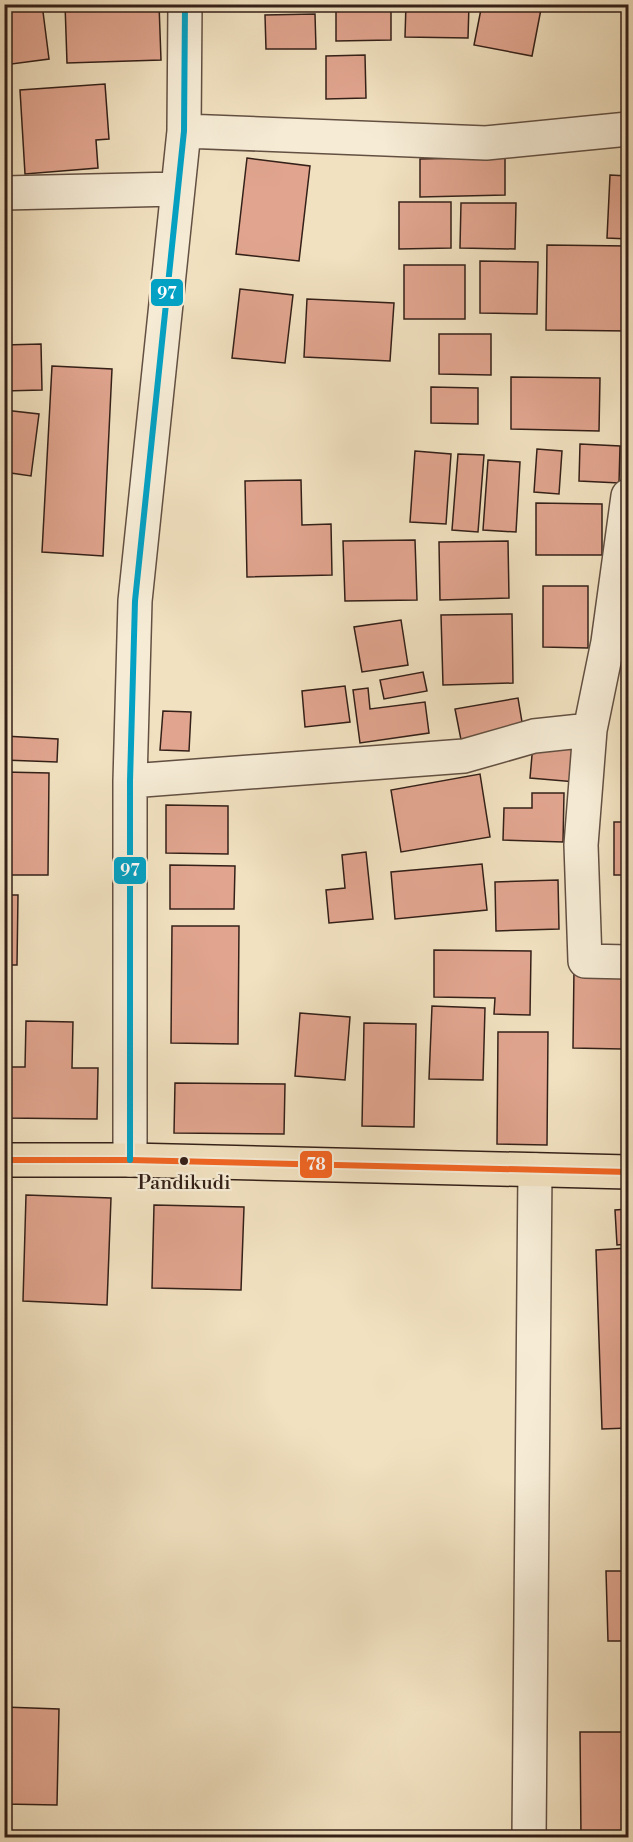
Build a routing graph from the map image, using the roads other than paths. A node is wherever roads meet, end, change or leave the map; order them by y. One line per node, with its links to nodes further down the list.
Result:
1 (185, 4): 3 (street)
2 (628, 129): 3 (street)
3 (184, 131): 4 (street)
4 (177, 189): 5 (street); 9 (street)
5 (4, 193)
6 (628, 496): 7 (street)
7 (618, 643): 8 (street)
8 (590, 730): 9 (street); 10 (street)
9 (130, 781): 12 (street)
10 (628, 962)
11 (4, 1160): 12 (main road)
12 (130, 1160): 13 (main road)
13 (535, 1170): 14 (main road); 15 (street)
14 (628, 1172)
15 (529, 1838)

